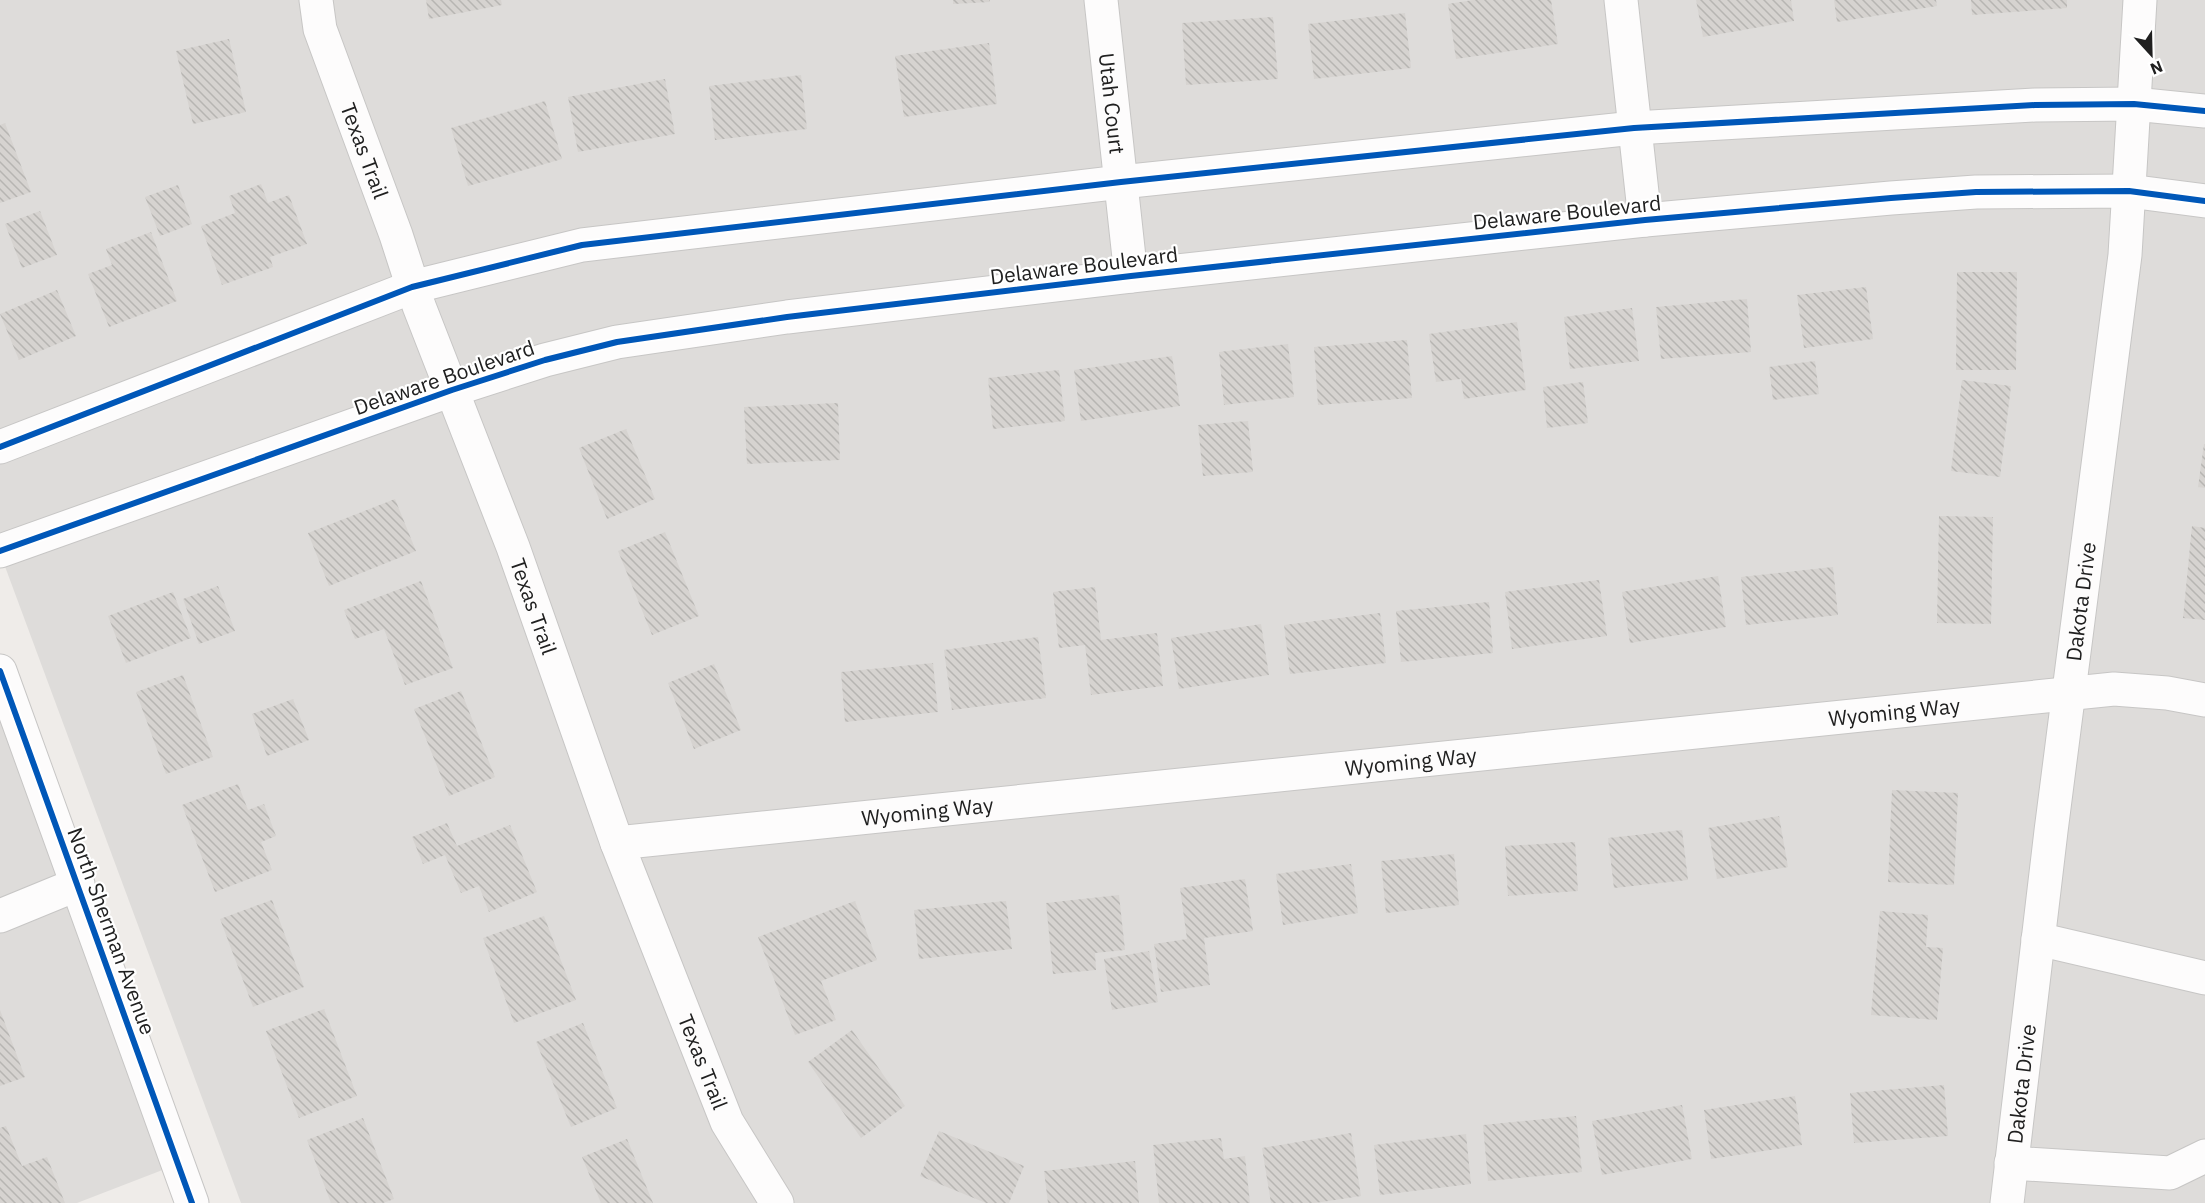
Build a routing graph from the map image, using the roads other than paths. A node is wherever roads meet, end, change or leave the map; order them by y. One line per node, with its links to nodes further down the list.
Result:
1 (316, 0): 13 (street, Texas Trail)
2 (1101, 0): 8 (street, Utah Court)
3 (1621, 0): 7 (street)
4 (2140, 0): 5 (street, Dakota Drive)
5 (2134, 104): 6 (street); 7 (street); 9 (street, Dakota Drive)
6 (2205, 111)
7 (1634, 129): 8 (street); 11 (street)
8 (1121, 182): 12 (street, Utah Court); 13 (street)
9 (2129, 190): 10 (street, Delaware Boulevard); 11 (street, Delaware Boulevard); 18 (street, Dakota Drive)
10 (2205, 201)
11 (1645, 220): 12 (street, Delaware Boulevard)
12 (1131, 276): 14 (street, Delaware Boulevard)
13 (412, 287): 14 (street, Texas Trail); 15 (street)
14 (452, 390): 16 (street, Delaware Boulevard); 20 (street, Texas Trail)
15 (0, 447)
16 (0, 551)
17 (0, 671): 21 (street, North Sherman Avenue)
18 (2070, 694): 19 (street, Wyoming Way); 20 (street, Wyoming Way); 23 (street, Dakota Drive)
19 (2205, 700)
20 (617, 843): 28 (street, Texas Trail)
21 (78, 884): 22 (street); 27 (street, North Sherman Avenue)
22 (0, 916)
23 (2038, 939): 24 (street); 26 (street, Dakota Drive)
24 (2205, 978)
25 (2205, 1156): 26 (street)
26 (2011, 1162): 29 (street, Dakota Drive)
27 (192, 1203)
28 (777, 1203)
29 (2007, 1203)

